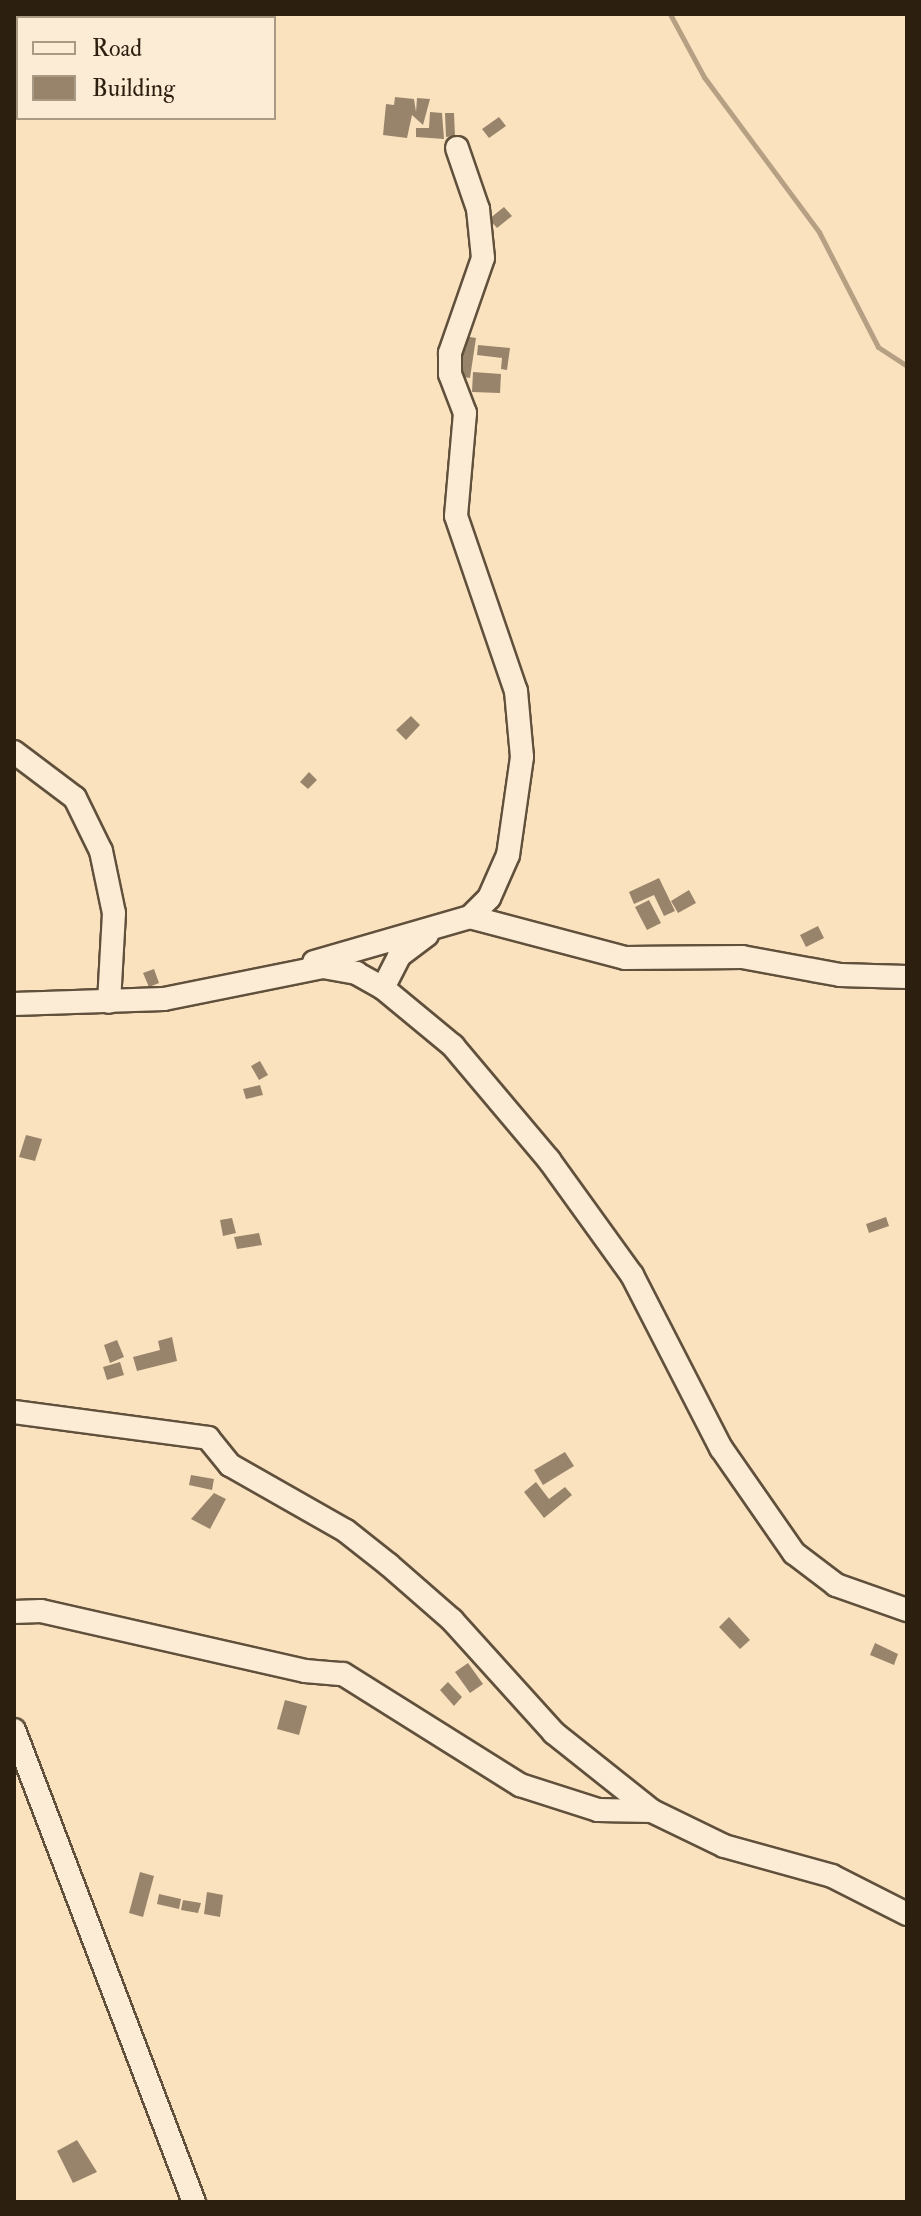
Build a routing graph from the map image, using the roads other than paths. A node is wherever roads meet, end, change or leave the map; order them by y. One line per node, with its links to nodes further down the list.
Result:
1 (457, 148): 3 (street)
2 (14, 752): 8 (street)
3 (470, 917): 4 (street); 6 (street)
4 (438, 927): 5 (street); 7 (street)
5 (298, 969): 7 (street); 8 (street)
6 (907, 977)
7 (383, 988): 11 (street)
8 (109, 1002): 9 (street)
9 (14, 1004)
10 (14, 1412): 14 (street)
11 (907, 1610)
12 (14, 1612): 14 (street)
13 (14, 1730): 16 (street)
14 (652, 1811): 15 (street)
15 (907, 1914)
16 (194, 2202)

